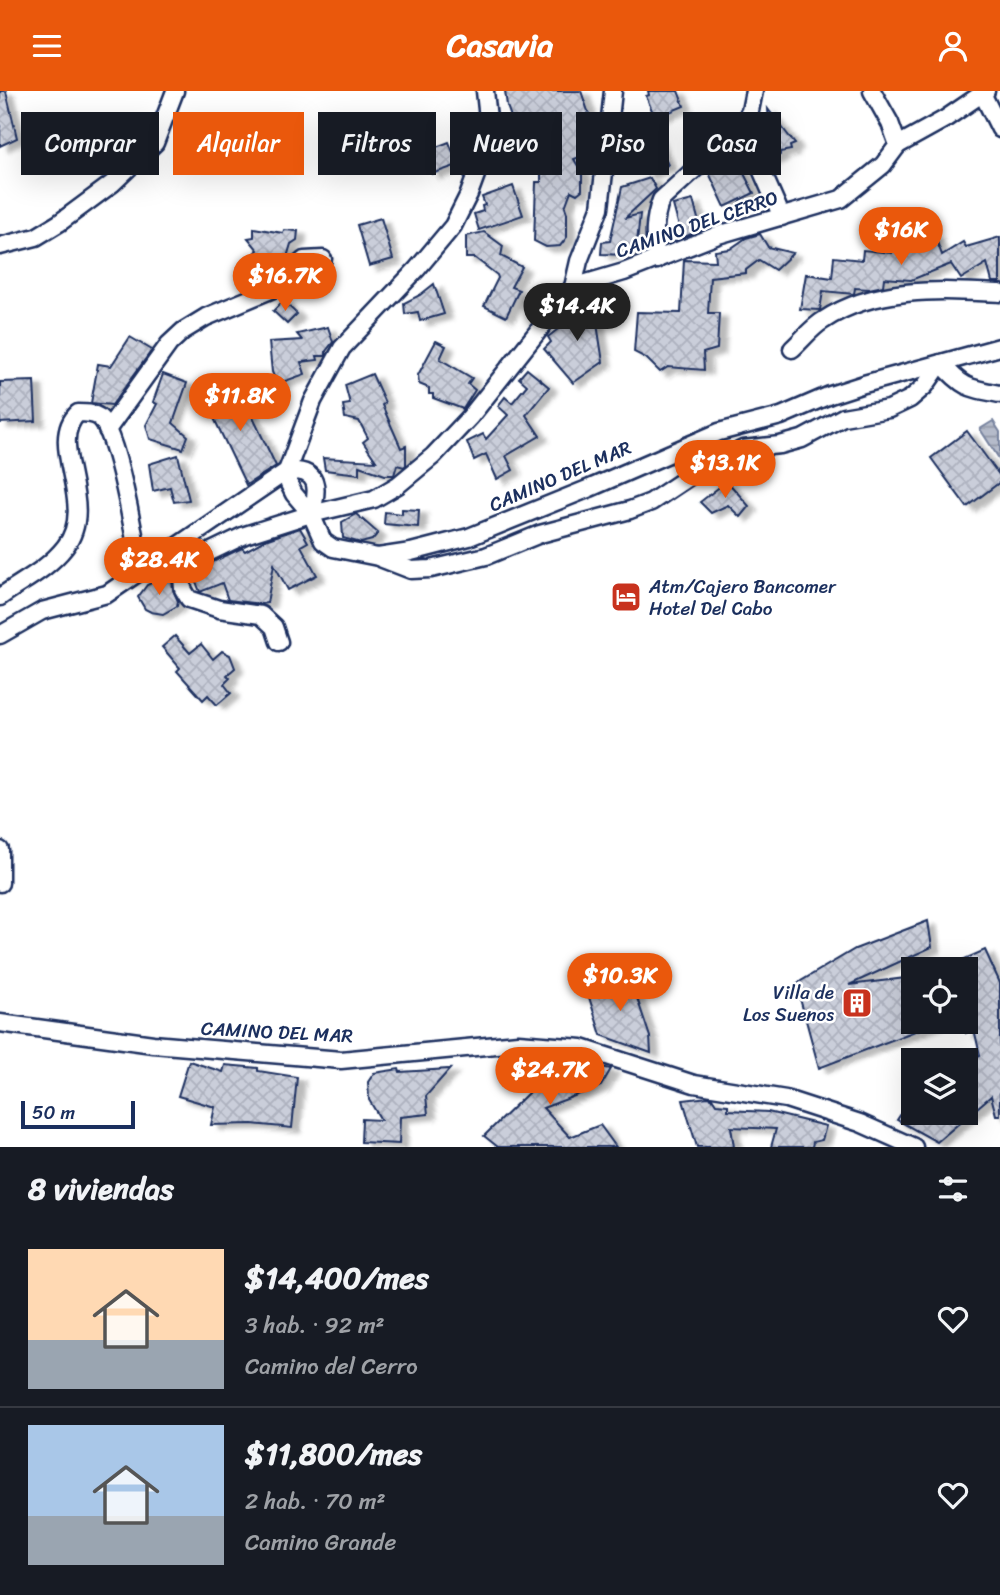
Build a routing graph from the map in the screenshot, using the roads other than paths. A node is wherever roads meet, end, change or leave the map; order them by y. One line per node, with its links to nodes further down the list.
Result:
1 (175, 91): 13 (street)
2 (485, 91): 23 (street)
3 (612, 91): 16 (street)
4 (754, 91): 7 (street)
5 (872, 91): 9 (street)
6 (983, 92): 8 (street); 9 (street, CAMINO DEL CERRO)
7 (749, 112)
8 (1000, 129)
9 (898, 145): 12 (street, CAMINO DEL CERRO)
10 (688, 175): 15 (street)
11 (764, 175): 12 (street)
12 (782, 217): 15 (street, CAMINO DEL CERRO)
13 (0, 246)
14 (323, 259): 22 (street)
15 (657, 260): 16 (street, CAMINO DEL CERRO)
16 (573, 287): 24 (street)
17 (1000, 293): 19 (street)
18 (1000, 347): 20 (street, CAMINO DEL MAR)
19 (792, 349)
20 (941, 363): 21 (street); 25 (street, CAMINO DEL MAR); 25 (street)
21 (1000, 394)
22 (107, 430): 26 (street); 27 (street)
23 (287, 471): 24 (street, CAMINO DEL MAR); 24 (street); 26 (street)
24 (311, 514): 25 (street, CAMINO DEL MAR); 29 (street)
25 (378, 557)
26 (140, 571): 28 (street)
27 (0, 597)
28 (0, 635)
29 (279, 642)
30 (0, 850): 31 (street)
31 (0, 883)
32 (0, 1023): 33 (street, CAMINO DEL MAR)
33 (914, 1147)

